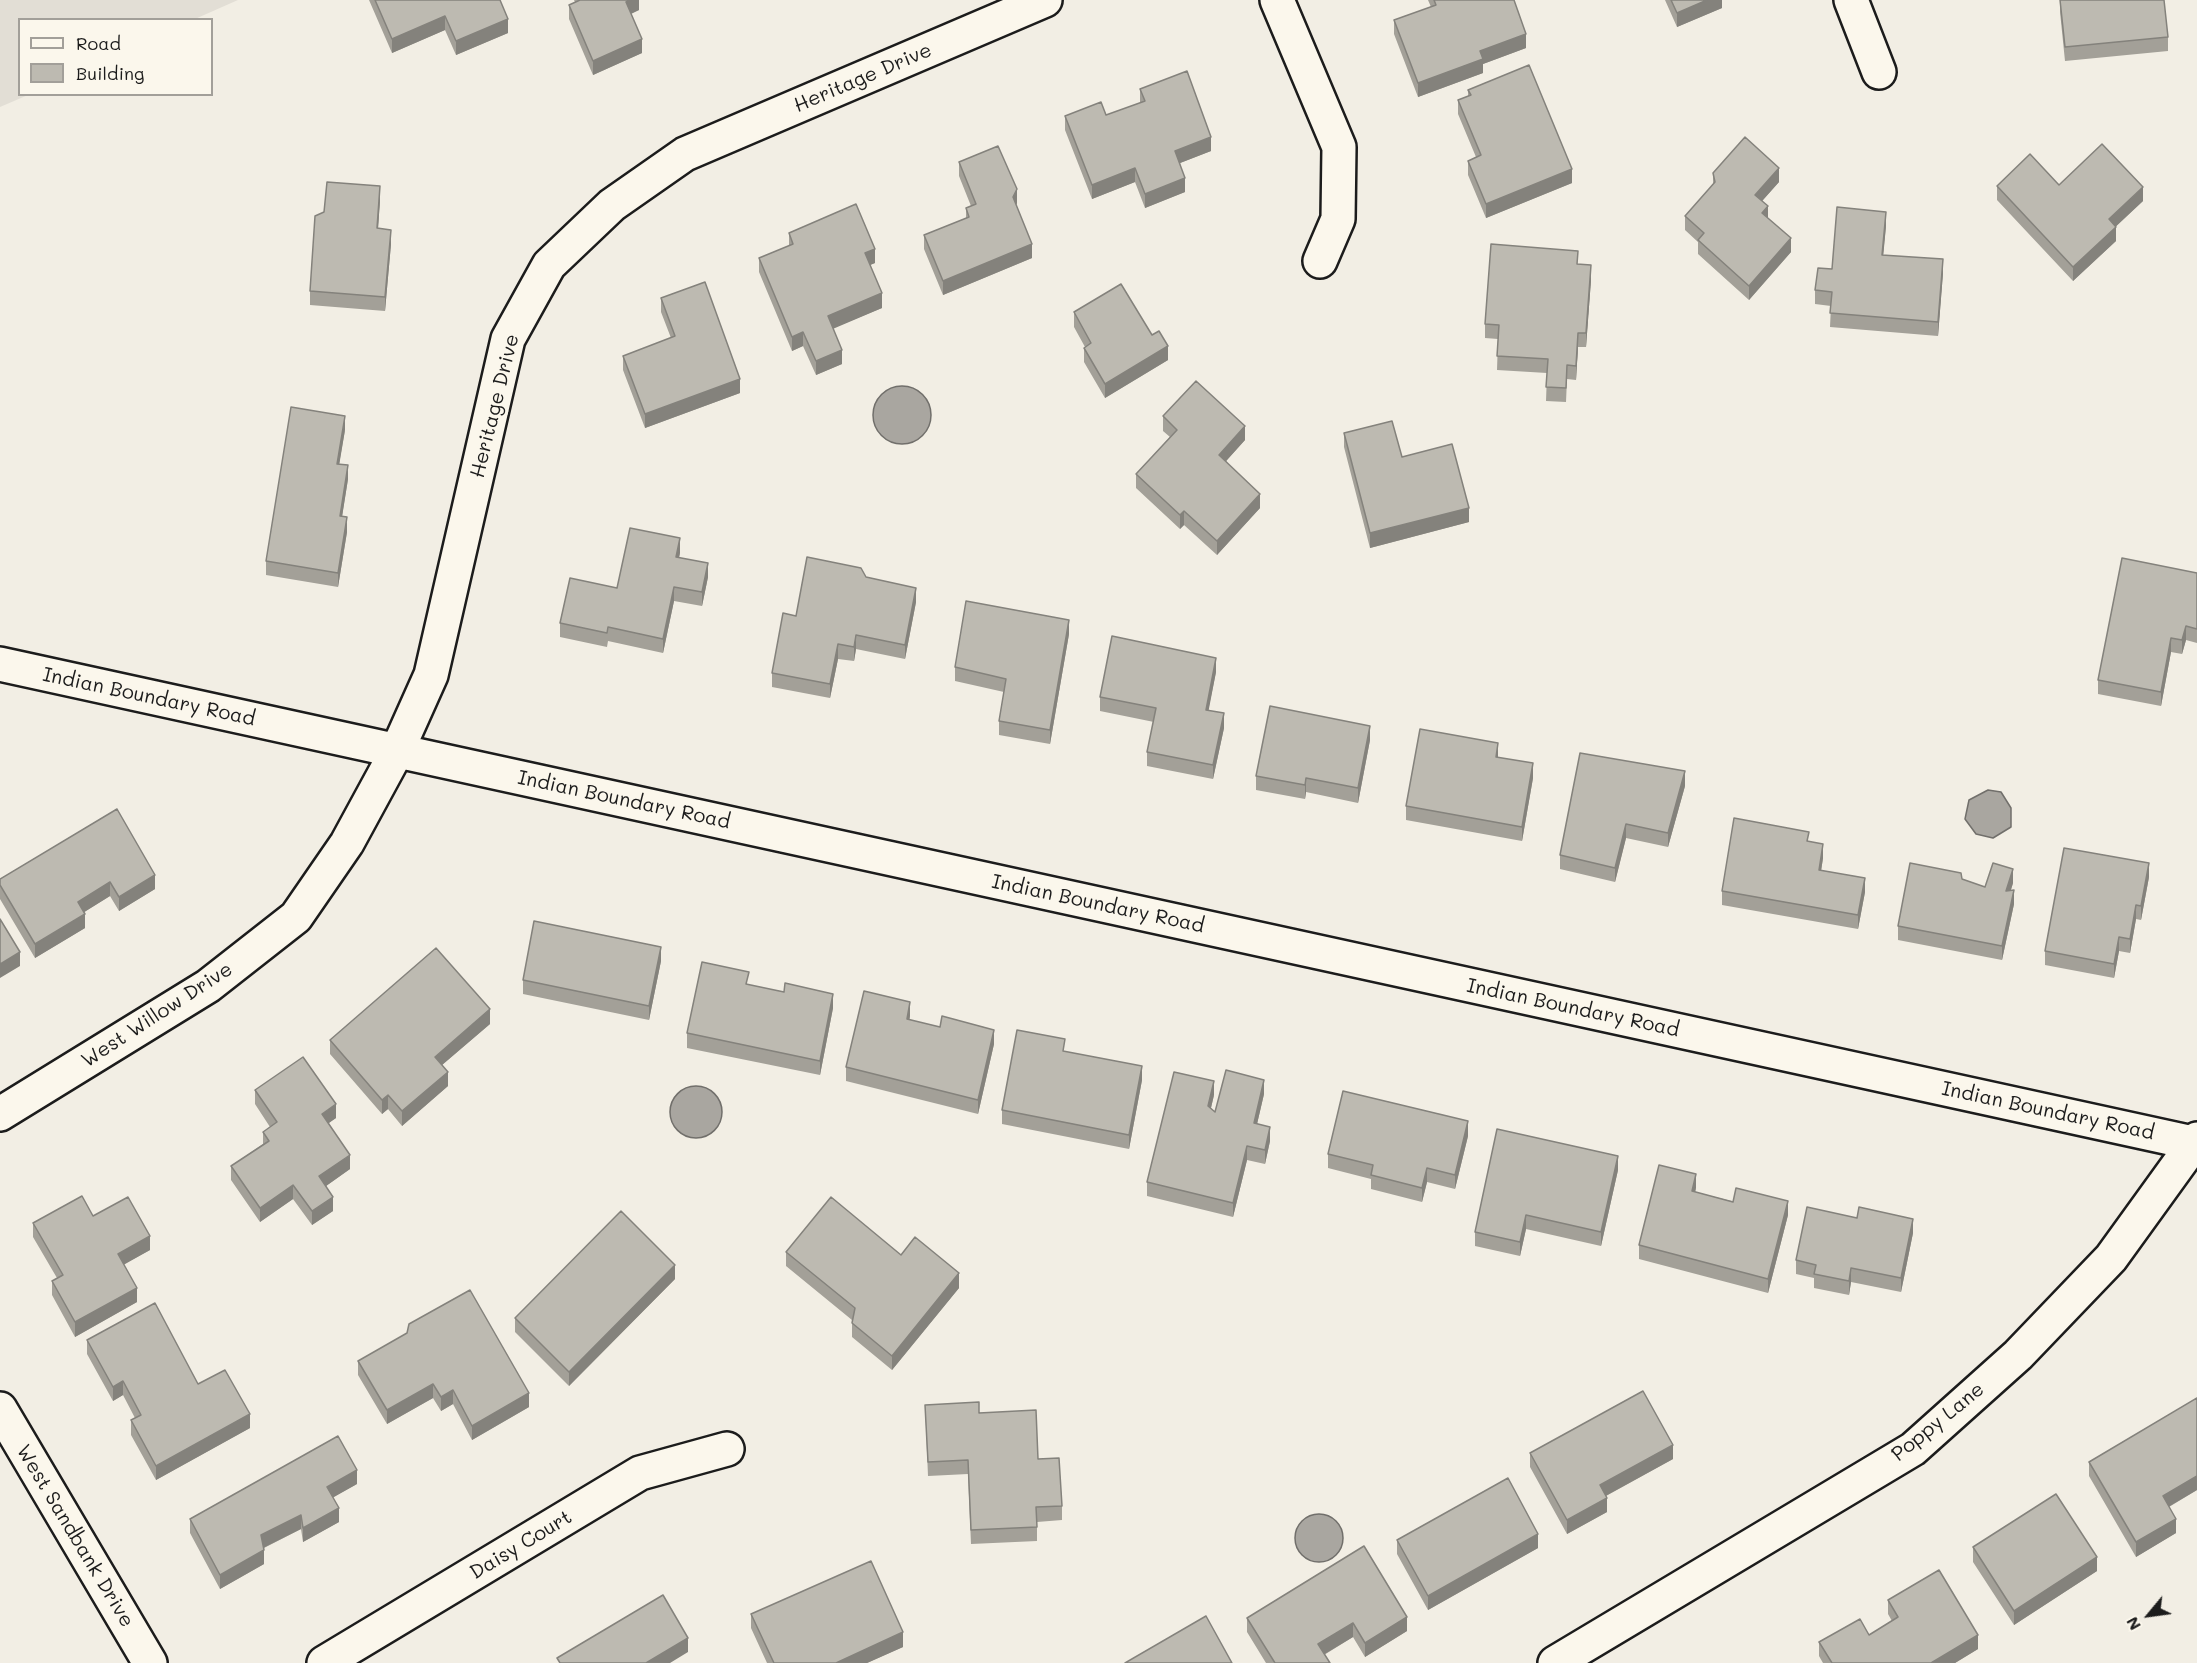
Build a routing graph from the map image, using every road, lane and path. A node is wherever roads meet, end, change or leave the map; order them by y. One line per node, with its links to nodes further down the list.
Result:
1 (1046, 0): 7 (street, Heritage Drive)
2 (1277, 0): 5 (street)
3 (1851, 0): 4 (street)
4 (1879, 72)
5 (1320, 261)
6 (0, 664): 7 (street, Indian Boundary Road)
7 (397, 751): 8 (street, West Willow Drive); 9 (street, Indian Boundary Road)
8 (0, 1114)
9 (2196, 1142): 14 (street, Poppy Lane)
10 (0, 1409): 12 (street, West Sandbank Drive)
11 (727, 1449): 13 (street, Daisy Court)
12 (150, 1663)
13 (324, 1663)
14 (1555, 1663)

